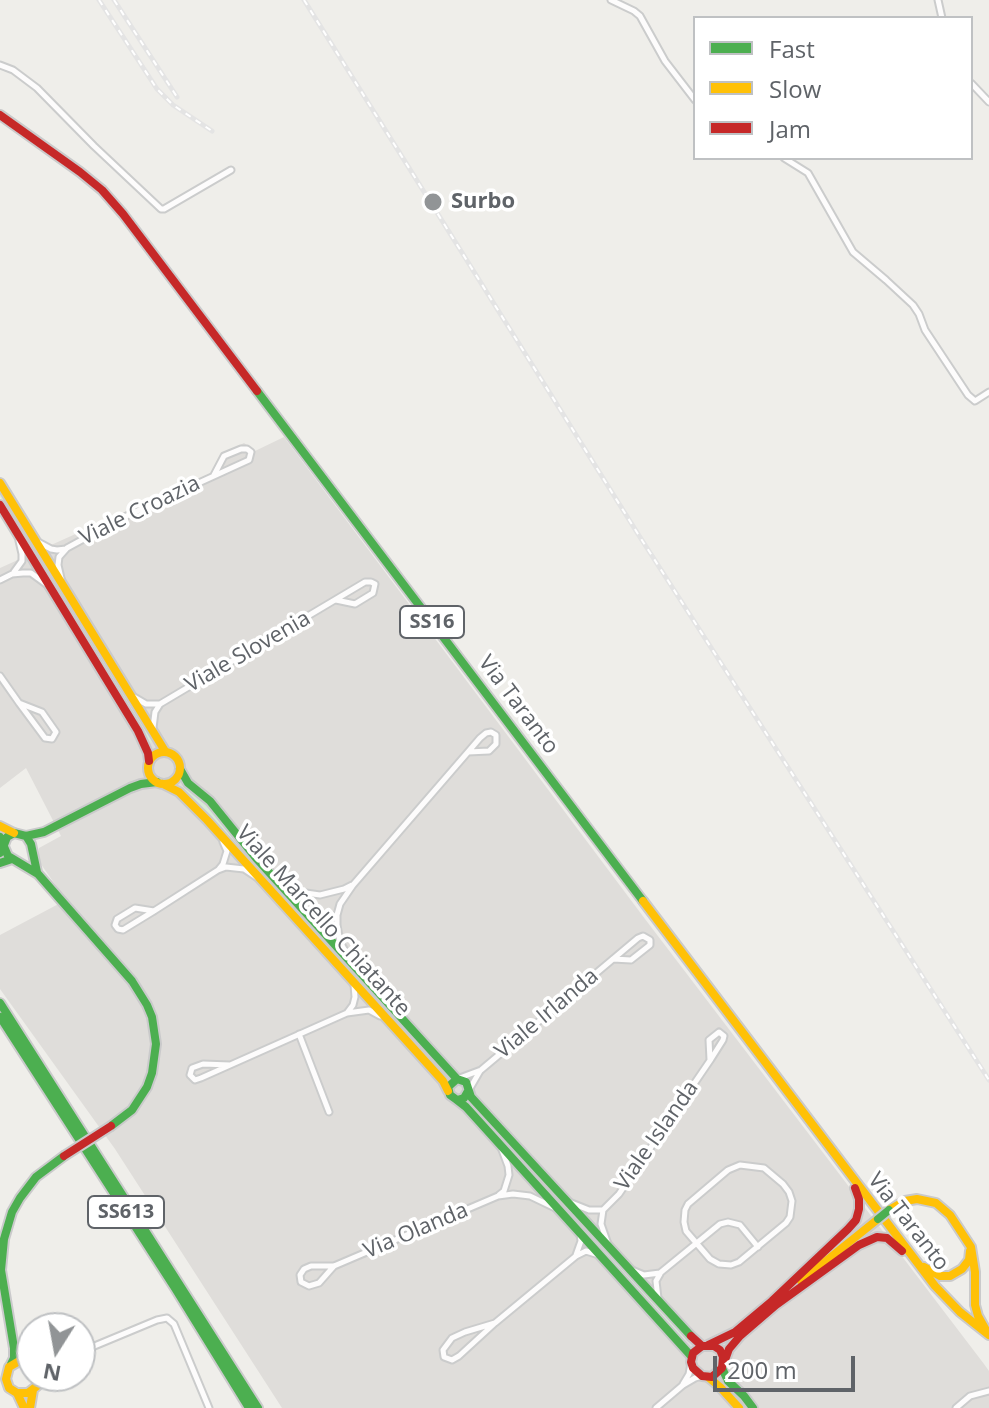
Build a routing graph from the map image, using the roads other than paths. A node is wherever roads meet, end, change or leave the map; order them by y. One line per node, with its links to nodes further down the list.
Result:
1 (611, 0): 4 (street)
2 (0, 65): 8 (street)
3 (973, 85): 5 (street)
4 (693, 97)
5 (989, 102)
6 (0, 115): 62 (main road, Via Taranto / SS16)
7 (787, 160): 9 (street)
8 (231, 170)
9 (989, 392)
10 (214, 475): 10 (street, Viale Croazia); 15 (street, Viale Croazia)
11 (0, 483): 14 (main road, Viale Marcello Chiatante)
12 (0, 505): 13 (main road, Viale Marcello Chiatante)
13 (19, 536): 16 (street); 19 (main road, Viale Marcello Chiatante)
14 (35, 540): 15 (street, Viale Croazia); 18 (main road, Viale Marcello Chiatante)
15 (67, 548): 18 (street, Viale Croazia)
16 (12, 574): 17 (street); 19 (street)
17 (0, 580)
18 (64, 587): 22 (main road, Viale Marcello Chiatante)
19 (50, 588): 28 (main road, Viale Marcello Chiatante)
20 (336, 600): 20 (street, Viale Slovenia); 24 (street, Viale Slovenia)
21 (0, 676): 23 (street)
22 (127, 691): 24 (street, Viale Slovenia); 25 (main road, Viale Marcello Chiatante)
23 (19, 703): 23 (street)
24 (160, 704): 25 (street, Viale Slovenia)
25 (153, 733): 26 (main road, Viale Marcello Chiatante)
26 (165, 751): 28 (main road); 29 (main road, Viale Marcello Chiatante)
27 (468, 752): 27 (street); 43 (street)
28 (148, 764): 30 (main road, Viale Marcello Chiatante); 31 (main road)
29 (180, 769): 30 (main road); 42 (main road, Viale Marcello Chiatante)
30 (160, 783): 31 (main road); 32 (main road, Viale Marcello Chiatante)
31 (130, 788): 35 (main road)
32 (207, 820): 39 (street); 41 (main road, Viale Marcello Chiatante)
33 (0, 826): 34 (main road)
34 (14, 833): 35 (main road); 36 (main road)
35 (29, 843): 37 (main road); 40 (main road)
36 (2, 846): 37 (main road)
37 (14, 859): 38 (main road); 40 (main road)
38 (0, 863)
39 (218, 870): 41 (street); 44 (street)
40 (38, 874): 77 (main road, bridge)
41 (261, 879): 47 (main road, Viale Marcello Chiatante)
42 (277, 880): 43 (street); 46 (main road, Viale Marcello Chiatante)
43 (353, 885): 46 (street)
44 (154, 911): 44 (street)
45 (613, 959): 45 (street, Viale Irlanda); 55 (street, Viale Irlanda)
46 (352, 962): 56 (main road, Viale Marcello Chiatante)
47 (352, 981): 49 (street); 51 (main road, Viale Marcello Chiatante)
48 (0, 1003): 101 (main road, SS613)
49 (347, 1013): 51 (street); 52 (street)
50 (0, 1017): 100 (main road, SS613)
51 (391, 1023): 57 (main road, Viale Marcello Chiatante)
52 (299, 1034): 54 (street); 60 (street)
53 (710, 1060): 53 (street, Viale Islanda); 65 (street, Viale Islanda)
54 (230, 1065): 54 (street)
55 (481, 1070): 56 (street, Viale Irlanda); 58 (street, Viale Irlanda)
56 (457, 1079): 57 (main road); 58 (main road, Viale Marcello Chiatante)
57 (448, 1091): 59 (main road, Viale Marcello Chiatante)
58 (468, 1091): 59 (main road); 64 (main road, Viale Marcello Chiatante)
59 (457, 1100): 61 (main road, Viale Marcello Chiatante)
60 (329, 1112)
61 (500, 1144): 63 (street); 66 (main road, Viale Marcello Chiatante)
62 (836, 1157): 72 (main road, Via Taranto / SS16); 82 (main road)
63 (498, 1196): 66 (street, Via Olanda); 75 (street, Via Olanda)
64 (568, 1202): 65 (street, Viale Islanda); 71 (main road, Viale Marcello Chiatante)
65 (603, 1210): 71 (street, Viale Islanda)
66 (560, 1211): 67 (main road, Viale Marcello Chiatante)
67 (580, 1232): 73 (street); 74 (main road, Viale Marcello Chiatante)
68 (696, 1243): 69 (street); 69 (street); 69 (street); 78 (street)
69 (758, 1247)
70 (971, 1247): 72 (main road); 82 (main road, bridge); 84 (main road)
71 (610, 1249): 76 (main road, Viale Marcello Chiatante)
72 (908, 1251): 79 (main road, Via Taranto / SS16)
73 (576, 1256): 74 (street); 83 (street)
74 (601, 1256): 89 (main road, Viale Marcello Chiatante)
75 (334, 1266): 75 (street, Via Olanda)
76 (627, 1267): 78 (street); 81 (main road, Viale Marcello Chiatante)
77 (1, 1270): 85 (main road)
78 (660, 1273): 81 (street)
79 (935, 1286): 82 (main road); 84 (main road, Via Taranto / SS16)
80 (0, 1299): 91 (main road)
81 (660, 1303): 88 (main road, Viale Marcello Chiatante)
82 (774, 1303): 88 (main road); 90 (main road)
83 (495, 1323): 83 (street)
84 (989, 1335)
85 (14, 1341): 86 (main road); 91 (main road)
86 (16, 1345)
87 (96, 1345): 99 (street)
88 (705, 1345): 89 (main road); 90 (main road, Viale Marcello Chiatante)
89 (692, 1360): 92 (main road, Viale Marcello Chiatante); 93 (street)
90 (723, 1365): 92 (main road); 104 (main road, Viale Marcello Chiatante)
91 (7, 1369): 96 (main road)
92 (705, 1377): 93 (street); 103 (main road, Viale Marcello Chiatante)
93 (683, 1385): 102 (street)
94 (0, 1386): 96 (main road)
95 (989, 1391): 105 (street)
96 (15, 1392): 97 (main road); 98 (main road)
97 (26, 1392)
98 (24, 1408)
99 (209, 1408)
100 (249, 1408)
101 (258, 1408)
102 (656, 1408)
103 (739, 1408)
104 (753, 1408)
105 (956, 1408)

